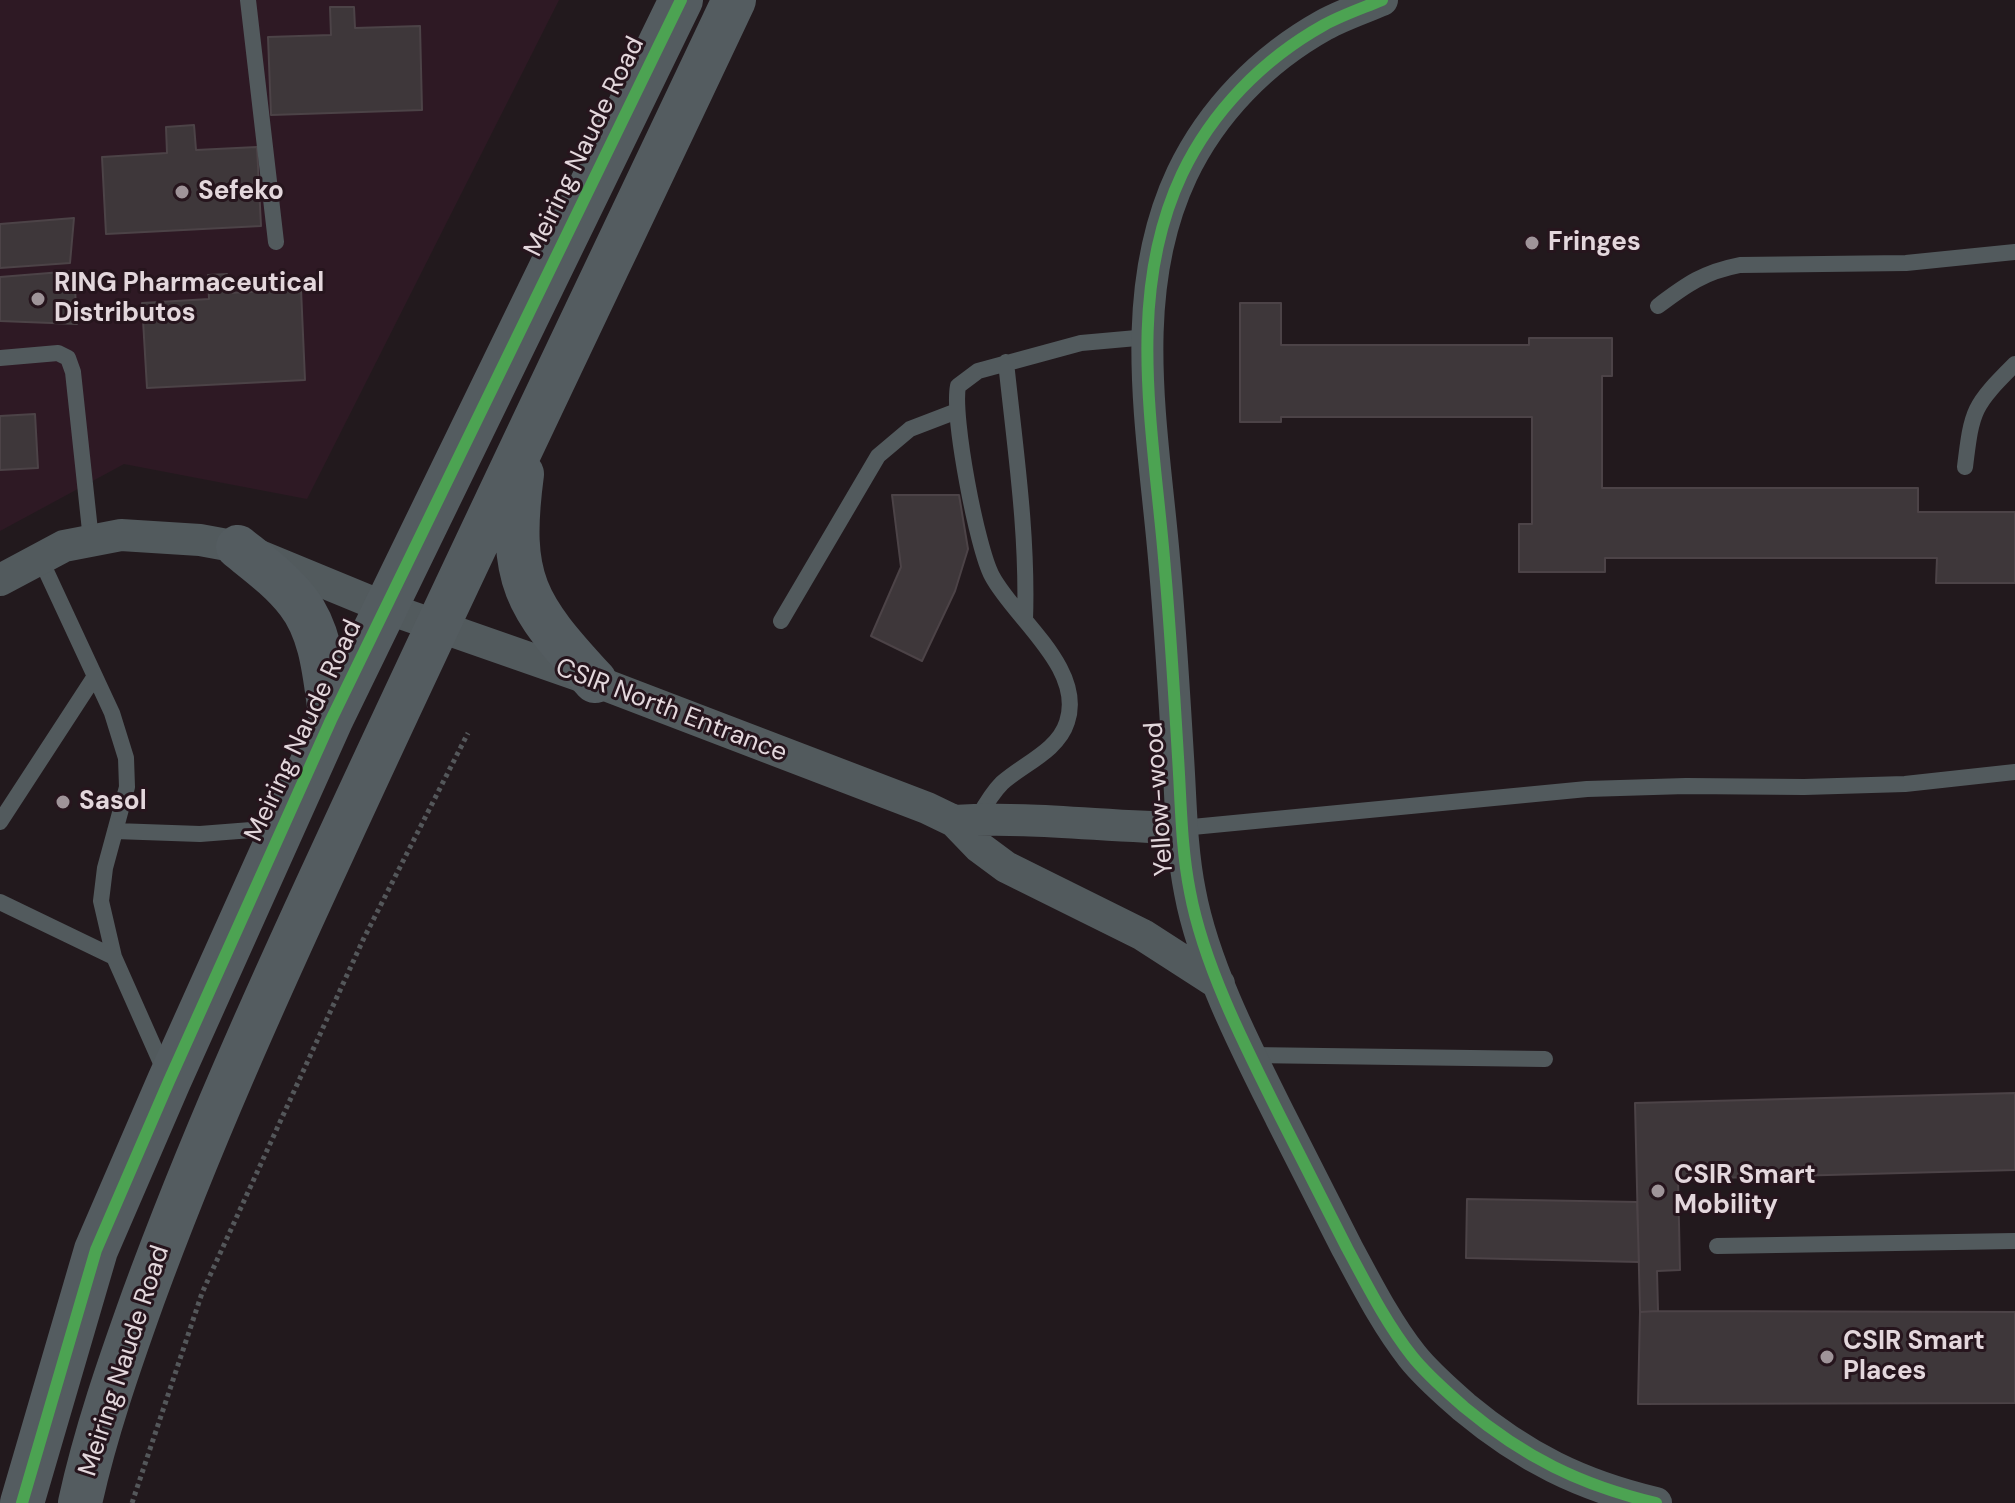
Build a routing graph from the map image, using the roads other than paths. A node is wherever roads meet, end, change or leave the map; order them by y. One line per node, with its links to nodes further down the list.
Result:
1 (248, 0): 5 (lane)
2 (681, 0): 19 (street, Meiring Naude Road)
3 (734, 0): 13 (street, Meiring Naude Road)
4 (1382, 0): 8 (street, Yellow-wood)
5 (276, 242)
6 (2015, 252): 7 (lane)
7 (1658, 306)
8 (1148, 337): 10 (lane); 30 (street, Yellow-wood)
9 (0, 358): 15 (lane)
10 (1006, 362): 12 (lane); 20 (lane)
11 (2015, 364): 14 (lane)
12 (957, 411): 20 (lane); 21 (lane)
13 (526, 440): 22 (street, Meiring Naude Road); 24 (street)
14 (1965, 467)
15 (91, 540): 16 (street, CSIR North Entrance); 17 (street, CSIR North Entrance)
16 (238, 547): 19 (street, CSIR North Entrance); 25 (street)
17 (40, 558): 18 (street, CSIR North Entrance); 23 (lane)
18 (0, 580)
19 (386, 608): 22 (street, CSIR North Entrance); 25 (street, Meiring Naude Road)
20 (1025, 620): 28 (lane)
21 (781, 621)
22 (435, 626): 24 (street, CSIR North Entrance); 41 (street, Meiring Naude Road)
23 (95, 676): 27 (lane); 31 (lane)
24 (595, 681): 28 (street, CSIR North Entrance)
25 (331, 720): 29 (street, Meiring Naude Road)
26 (2015, 772): 30 (lane)
27 (0, 822)
28 (966, 825): 30 (street, CSIR North Entrance); 34 (street, CSIR North Entrance)
29 (282, 828): 31 (lane); 37 (street, Meiring Naude Road)
30 (1182, 828): 34 (street, Yellow-wood)
31 (115, 831): 33 (lane)
32 (0, 902): 33 (lane)
33 (114, 957): 37 (lane)
34 (1219, 984): 35 (street, Yellow-wood)
35 (1250, 1055): 36 (lane); 42 (street, Yellow-wood)
36 (1545, 1059)
37 (169, 1081): 40 (street, Meiring Naude Road)
38 (2015, 1241): 39 (lane)
39 (1717, 1246)
40 (22, 1503)
41 (80, 1503)
42 (1656, 1503)

